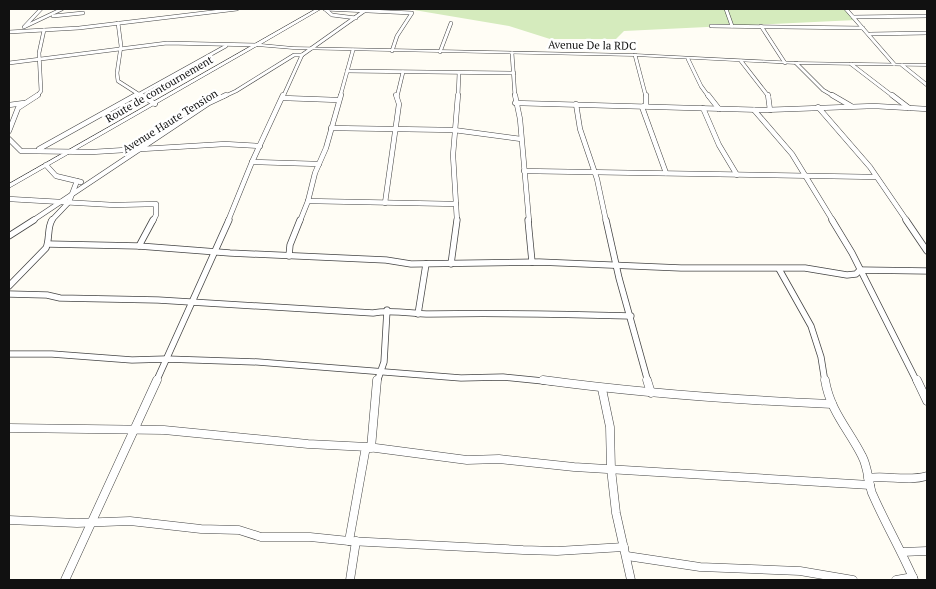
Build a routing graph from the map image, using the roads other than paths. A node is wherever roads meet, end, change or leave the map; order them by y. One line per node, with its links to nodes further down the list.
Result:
1 (41, 9): 19 (street)
2 (62, 9): 10 (street)
3 (237, 9): 14 (street)
4 (726, 9): 17 (street)
5 (846, 9): 12 (street)
6 (317, 10): 7 (street); 27 (street, Route de contournement)
7 (326, 10): 8 (street); 13 (street)
8 (365, 10): 13 (street, Avenue Haute Tension); 31 (street)
9 (83, 13): 10 (street)
10 (50, 16): 19 (street)
11 (927, 16): 12 (street)
12 (854, 17): 20 (street)
13 (356, 18): 29 (street, Avenue Haute Tension)
14 (118, 23): 21 (street); 28 (street)
15 (451, 23): 32 (street)
16 (711, 26): 17 (street)
17 (732, 26): 18 (street)
18 (761, 26): 20 (street); 40 (street)
19 (24, 27): 23 (street)
20 (863, 28): 25 (street)
21 (44, 30): 23 (street); 36 (street)
22 (9, 32): 23 (street)
23 (20, 32)
24 (927, 33): 25 (street)
25 (870, 34): 43 (street)
26 (228, 45): 27 (street); 28 (street); 51 (street)
27 (256, 45): 29 (street, Avenue De la RDC); 56 (street, Route de contournement)
28 (121, 48): 36 (street); 51 (street)
29 (309, 49): 30 (street, Avenue De la RDC); 34 (street, Avenue Haute Tension)
30 (353, 50): 31 (street, Avenue De la RDC); 46 (street)
31 (392, 51): 32 (street, Avenue De la RDC)
32 (440, 52): 33 (street, Avenue De la RDC)
33 (512, 53): 35 (street, Avenue De la RDC); 49 (street)
34 (302, 55): 52 (street); 75 (street, Avenue Haute Tension)
35 (635, 55): 37 (street, Avenue De la RDC); 60 (street)
36 (39, 58): 39 (street); 54 (street)
37 (688, 59): 38 (street, Avenue De la RDC); 64 (street)
38 (741, 61): 40 (street, Avenue De la RDC); 67 (street)
39 (9, 63)
40 (785, 63): 41 (street, Avenue De la RDC)
41 (796, 63): 42 (street, Avenue De la RDC); 59 (street)
42 (851, 64): 43 (street, Avenue De la RDC); 65 (street)
43 (894, 64): 44 (street, Avenue De la RDC)
44 (902, 65): 45 (street, Avenue De la RDC); 50 (street)
45 (927, 65)
46 (347, 71): 47 (street); 53 (street)
47 (403, 72): 48 (street); 69 (street)
48 (459, 73): 49 (street); 70 (street)
49 (514, 73): 55 (street)
50 (927, 84)
51 (138, 95): 56 (street); 76 (street)
52 (282, 98): 53 (street); 74 (street)
53 (338, 100): 68 (street)
54 (27, 102): 58 (street); 71 (street)
55 (515, 103): 57 (street); 72 (street)
56 (155, 104): 77 (street, Route de contournement)
57 (576, 104): 60 (street); 82 (street)
58 (9, 105)
59 (851, 106): 61 (street); 65 (street)
60 (642, 107): 62 (street); 83 (street)
61 (818, 107): 67 (street); 86 (street)
62 (703, 108): 64 (street); 84 (street)
63 (927, 108): 65 (street)
64 (719, 109): 66 (street)
65 (910, 109)
66 (754, 110): 67 (street); 85 (street)
67 (770, 110)
68 (331, 128): 69 (street); 79 (street)
69 (395, 129): 70 (street); 95 (street)
70 (454, 130): 72 (street); 96 (street)
71 (9, 131)
72 (521, 139): 81 (street)
73 (9, 140): 76 (street)
74 (260, 146): 75 (street); 78 (street)
75 (143, 148): 77 (street); 88 (street, Avenue Haute Tension)
76 (37, 150): 77 (street)
77 (71, 151): 80 (street, Route de contournement)
78 (252, 162): 79 (street); 100 (street)
79 (319, 164): 93 (street)
80 (46, 165): 87 (street); 89 (street, Route de contournement)
81 (524, 171): 82 (street); 103 (street)
82 (595, 171): 83 (street); 106 (street)
83 (666, 173): 84 (street)
84 (737, 175): 85 (street)
85 (806, 177): 86 (street); 108 (street)
86 (876, 177): 101 (street)
87 (77, 181): 88 (street); 90 (street)
88 (86, 184): 90 (street, Avenue Haute Tension)
89 (9, 186)
90 (72, 193): 92 (street, Avenue Haute Tension); 94 (street)
91 (9, 199): 92 (street)
92 (60, 201): 94 (street); 97 (street, Avenue Haute Tension)
93 (308, 201): 95 (street); 102 (street)
94 (69, 202): 98 (street); 99 (street)
95 (385, 203): 96 (street)
96 (456, 204): 105 (street)
97 (9, 236)
98 (48, 244): 99 (street); 110 (street)
99 (139, 246): 100 (street)
100 (216, 251): 102 (street); 112 (street)
101 (927, 251)
102 (289, 256): 104 (street)
103 (532, 262): 105 (street); 106 (street)
104 (426, 264): 105 (street); 114 (street)
105 (451, 264)
106 (616, 264): 108 (street); 115 (street)
107 (779, 269): 122 (street)
108 (860, 270): 109 (street); 121 (street)
109 (927, 271)
110 (9, 286)
111 (9, 294): 112 (street)
112 (192, 302): 113 (street); 117 (street)
113 (387, 310): 114 (street); 118 (street)
114 (418, 314): 115 (street)
115 (631, 316): 120 (street)
116 (9, 354): 117 (street)
117 (166, 359): 118 (street); 124 (street)
118 (381, 370): 119 (street); 125 (street)
119 (602, 388): 120 (street); 126 (street)
120 (651, 393): 122 (street)
121 (926, 398)
122 (832, 404): 128 (street)
123 (9, 428): 124 (street)
124 (134, 429): 125 (street); 130 (street)
125 (370, 448): 126 (street); 131 (street)
126 (611, 469): 128 (street); 132 (street)
127 (927, 476): 128 (street)
128 (869, 482): 134 (street)
129 (9, 520): 130 (street)
130 (92, 522): 131 (street); 137 (street)
131 (352, 541): 132 (street); 138 (street)
132 (624, 548): 135 (street)
133 (927, 551): 134 (street)
134 (902, 552): 136 (street)
135 (627, 556): 139 (street); 140 (street)
136 (914, 578): 141 (street)
137 (65, 580)
138 (350, 580)
139 (631, 580)
140 (853, 580)
141 (896, 580)

